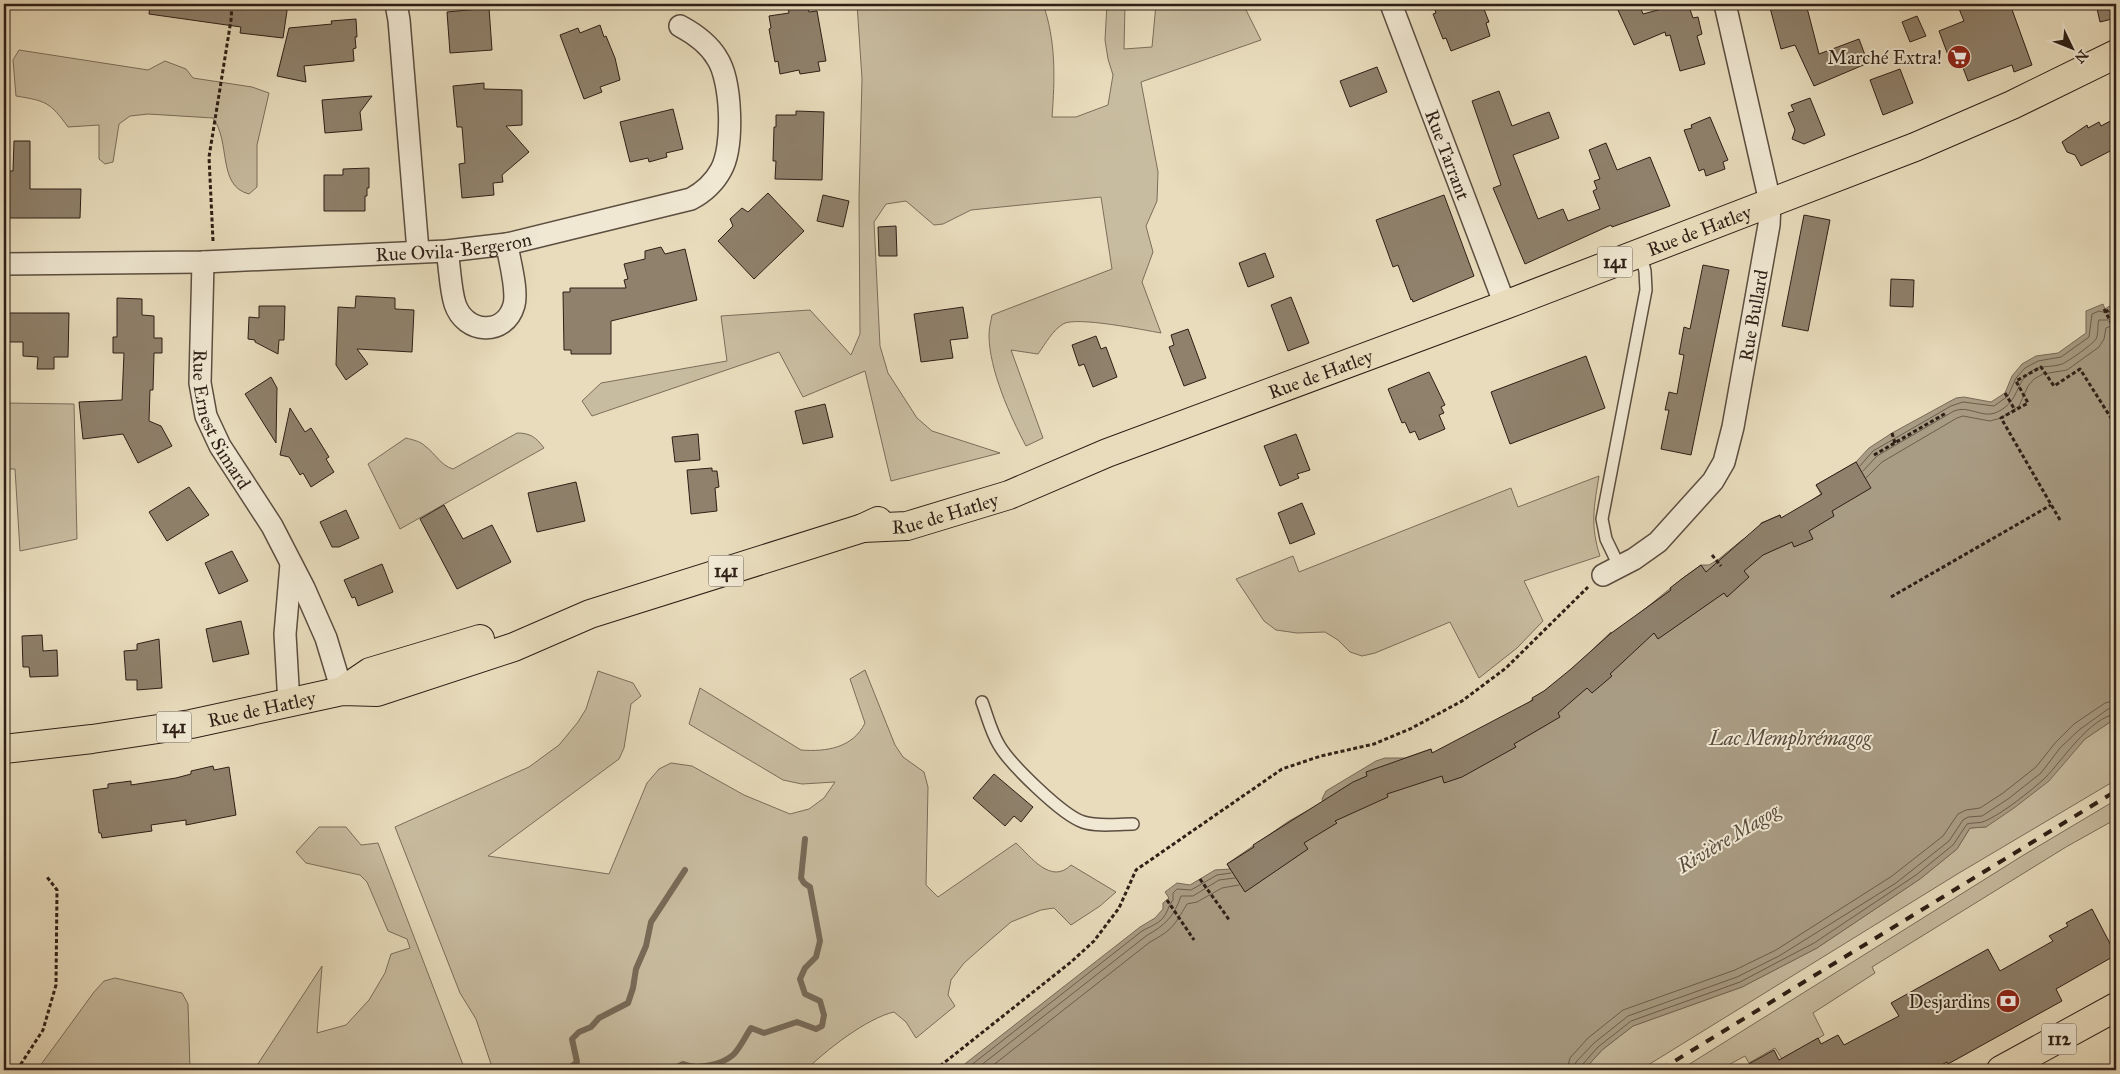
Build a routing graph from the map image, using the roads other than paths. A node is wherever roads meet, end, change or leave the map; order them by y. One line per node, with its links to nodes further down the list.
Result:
1 (396, 4): 8 (street)
2 (1391, 4): 13 (street, Rue Tarrant)
3 (1725, 4): 6 (street, Rue Bullard)
4 (680, 26): 7 (street, Rue Ovila-Bergeron)
5 (2116, 54): 6 (main road, Rue de Hatley / 141)
6 (1770, 202): 10 (main road, Rue de Hatley / 141); 15 (street, Rue Bullard)
7 (507, 244): 9 (street, Rue Ovila-Bergeron); 9 (street)
8 (418, 251): 9 (street, Rue Ovila-Bergeron); 11 (street, Rue Ovila-Bergeron)
9 (447, 251)
10 (1640, 252): 13 (main road, Rue de Hatley / 141); 15 (lane)
11 (208, 261): 12 (street, Rue Ovila-Bergeron); 14 (street, Rue Ernest Simard)
12 (4, 264)
13 (1505, 305): 16 (main road, Rue de Hatley / 141)
14 (291, 564): 16 (street, Rue Ernest Simard); 18 (street)
15 (1611, 571)
16 (342, 691): 18 (main road, Rue de Hatley / 141)
17 (982, 702): 20 (lane)
18 (289, 704): 19 (main road, Rue de Hatley / 141)
19 (4, 749)
20 (1133, 824)
21 (2116, 1007): 22 (main road, 112)
22 (2001, 1070)

